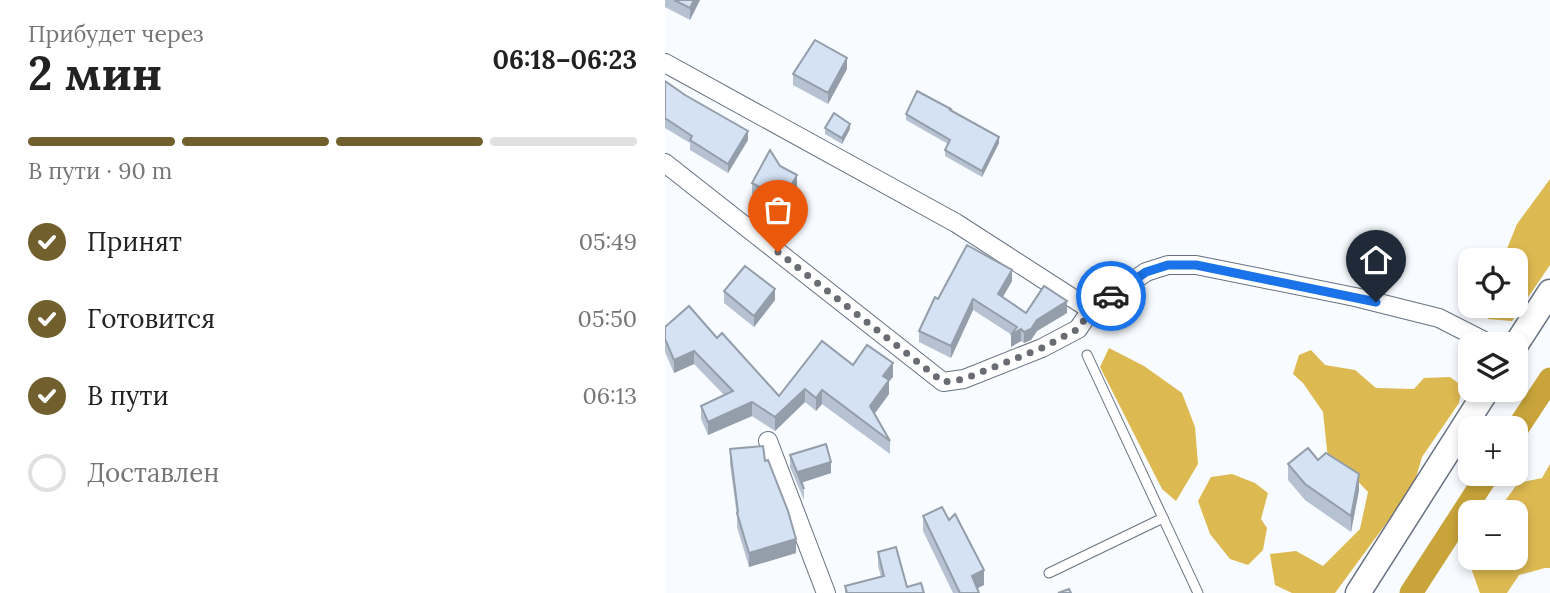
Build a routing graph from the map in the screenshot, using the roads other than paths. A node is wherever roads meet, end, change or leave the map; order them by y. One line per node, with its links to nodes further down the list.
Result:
1 (665, 63): 4 (street)
2 (665, 163): 4 (street)
3 (1550, 292): 6 (main road)
4 (1091, 310): 5 (street)
5 (1467, 332)
6 (1524, 332)
7 (1087, 355): 10 (lane)
8 (1479, 402): 14 (main road)
9 (768, 441): 12 (street)
10 (1163, 518): 11 (lane); 13 (lane)
11 (1049, 573)
12 (826, 593)
13 (1198, 593)
14 (1358, 593)

